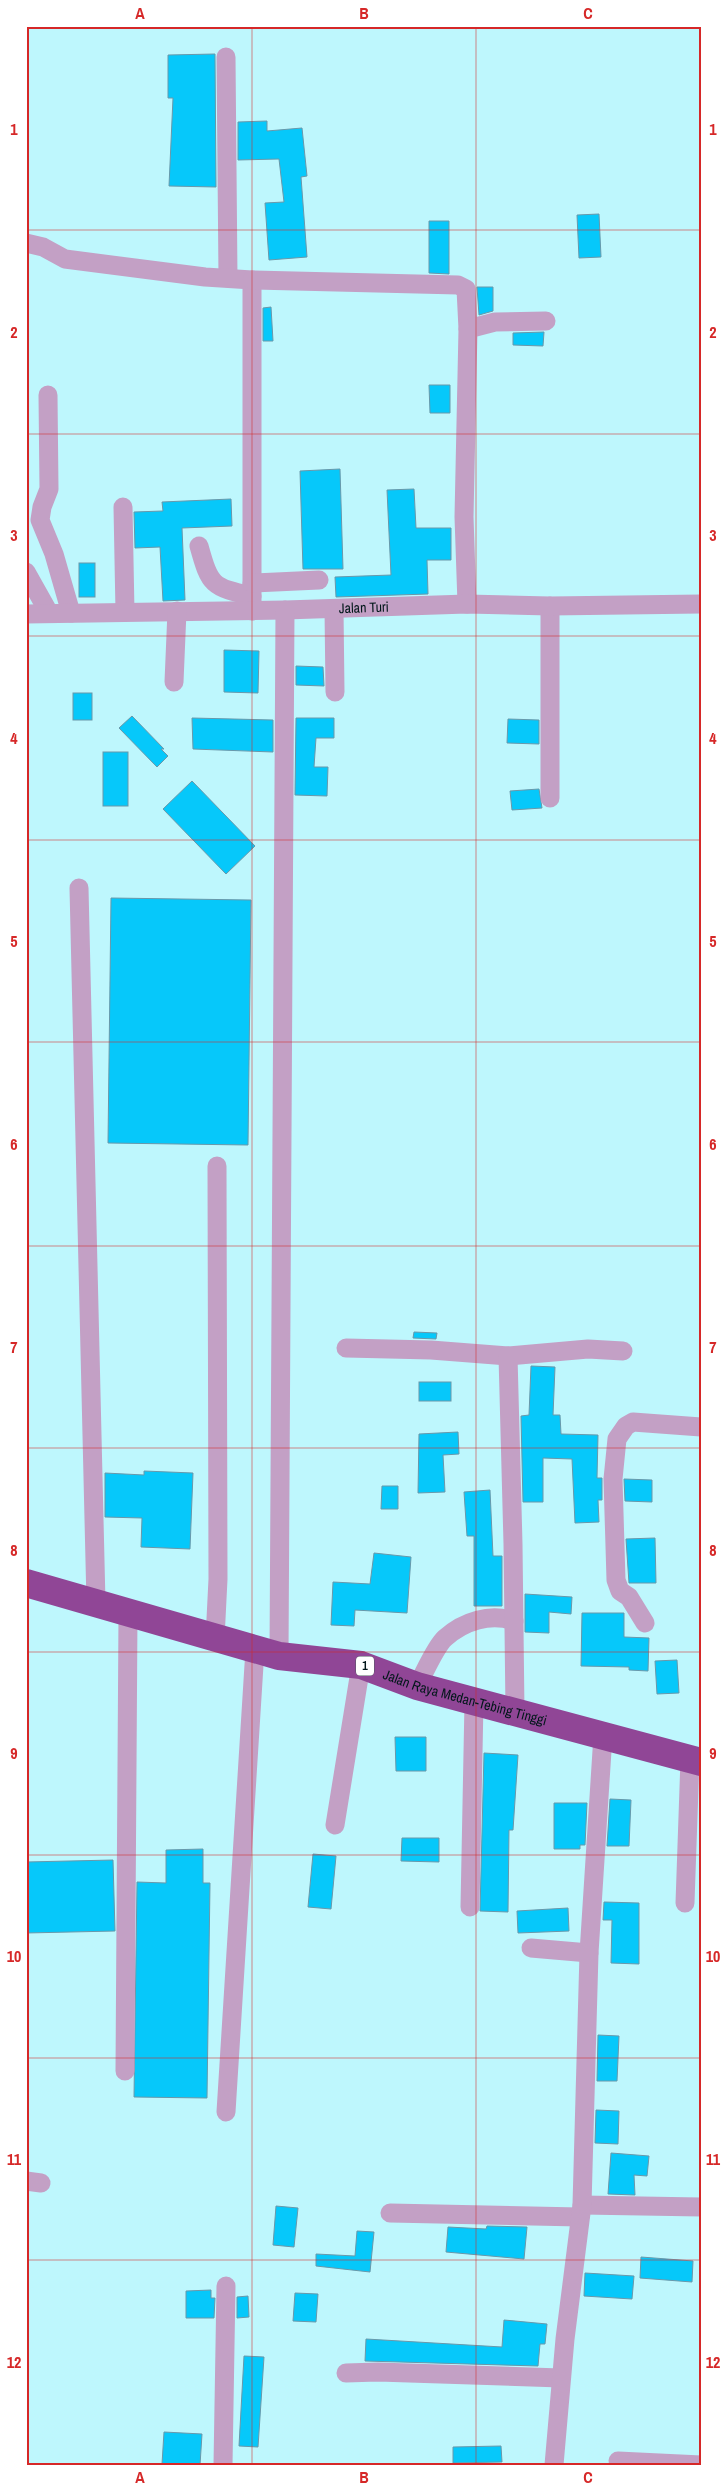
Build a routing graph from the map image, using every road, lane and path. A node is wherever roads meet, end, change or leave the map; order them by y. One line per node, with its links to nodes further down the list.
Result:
1 (226, 57): 3 (street)
2 (26, 243): 3 (street)
3 (228, 278): 4 (street)
4 (252, 280): 6 (street); 12 (street)
5 (546, 321): 6 (street)
6 (468, 329): 13 (street)
7 (48, 395): 21 (street)
8 (123, 507): 19 (street)
9 (199, 546): 12 (street)
10 (26, 572): 20 (street)
11 (319, 580): 12 (street)
12 (252, 596): 17 (street, Jalan Turi); 18 (street, Jalan Turi)
13 (466, 604): 15 (street, Jalan Turi); 16 (street, Jalan Turi)
14 (701, 604): 15 (street, Jalan Turi)
15 (550, 606): 25 (street)
16 (334, 609): 17 (street, Jalan Turi); 24 (street)
17 (285, 610): 38 (street)
18 (177, 611): 19 (street, Jalan Turi); 23 (street)
19 (124, 612): 21 (street, Jalan Turi)
20 (49, 613): 21 (street, Jalan Turi); 22 (street, Jalan Turi)
21 (71, 613)
22 (26, 614)
23 (174, 682)
24 (335, 692)
25 (550, 798)
26 (79, 888): 33 (street)
27 (217, 1166): 37 (street)
28 (346, 1348): 30 (street)
29 (623, 1351): 30 (street)
30 (508, 1356): 35 (street)
31 (701, 1426): 36 (street)
32 (26, 1583): 33 (highway, Jalan Raya Medan-Tebing Tinggi / 1)
33 (96, 1603): 34 (highway, Jalan Raya Medan-Tebing Tinggi / 1)
34 (128, 1614): 37 (highway, Jalan Raya Medan-Tebing Tinggi / 1); 50 (street)
35 (514, 1621): 40 (street); 42 (street)
36 (645, 1623)
37 (215, 1638): 38 (highway, Jalan Raya Medan-Tebing Tinggi / 1)
38 (267, 1653): 39 (highway, Jalan Raya Medan-Tebing Tinggi / 1); 51 (street)
39 (361, 1665): 40 (highway, Jalan Raya Medan-Tebing Tinggi / 1); 45 (street)
40 (417, 1686): 41 (highway, Jalan Raya Medan-Tebing Tinggi / 1)
41 (474, 1702): 42 (highway, Jalan Raya Medan-Tebing Tinggi / 1); 47 (street)
42 (515, 1712): 43 (highway, Jalan Raya Medan-Tebing Tinggi / 1)
43 (603, 1735): 44 (highway, Jalan Raya Medan-Tebing Tinggi / 1); 49 (street)
44 (695, 1761): 46 (street)
45 (335, 1825)
46 (685, 1903)
47 (470, 1907)
48 (531, 1948): 49 (street)
49 (589, 1953): 53 (street)
50 (124, 2071)
51 (226, 2112)
52 (701, 2207): 53 (street)
53 (581, 2211): 54 (street); 57 (street)
54 (390, 2213)
55 (226, 2286): 60 (street)
56 (346, 2373): 57 (street)
57 (561, 2378): 61 (street)
58 (618, 2461): 59 (street)
59 (639, 2463): 62 (street)
60 (223, 2465)
61 (554, 2465)
62 (701, 2465)

